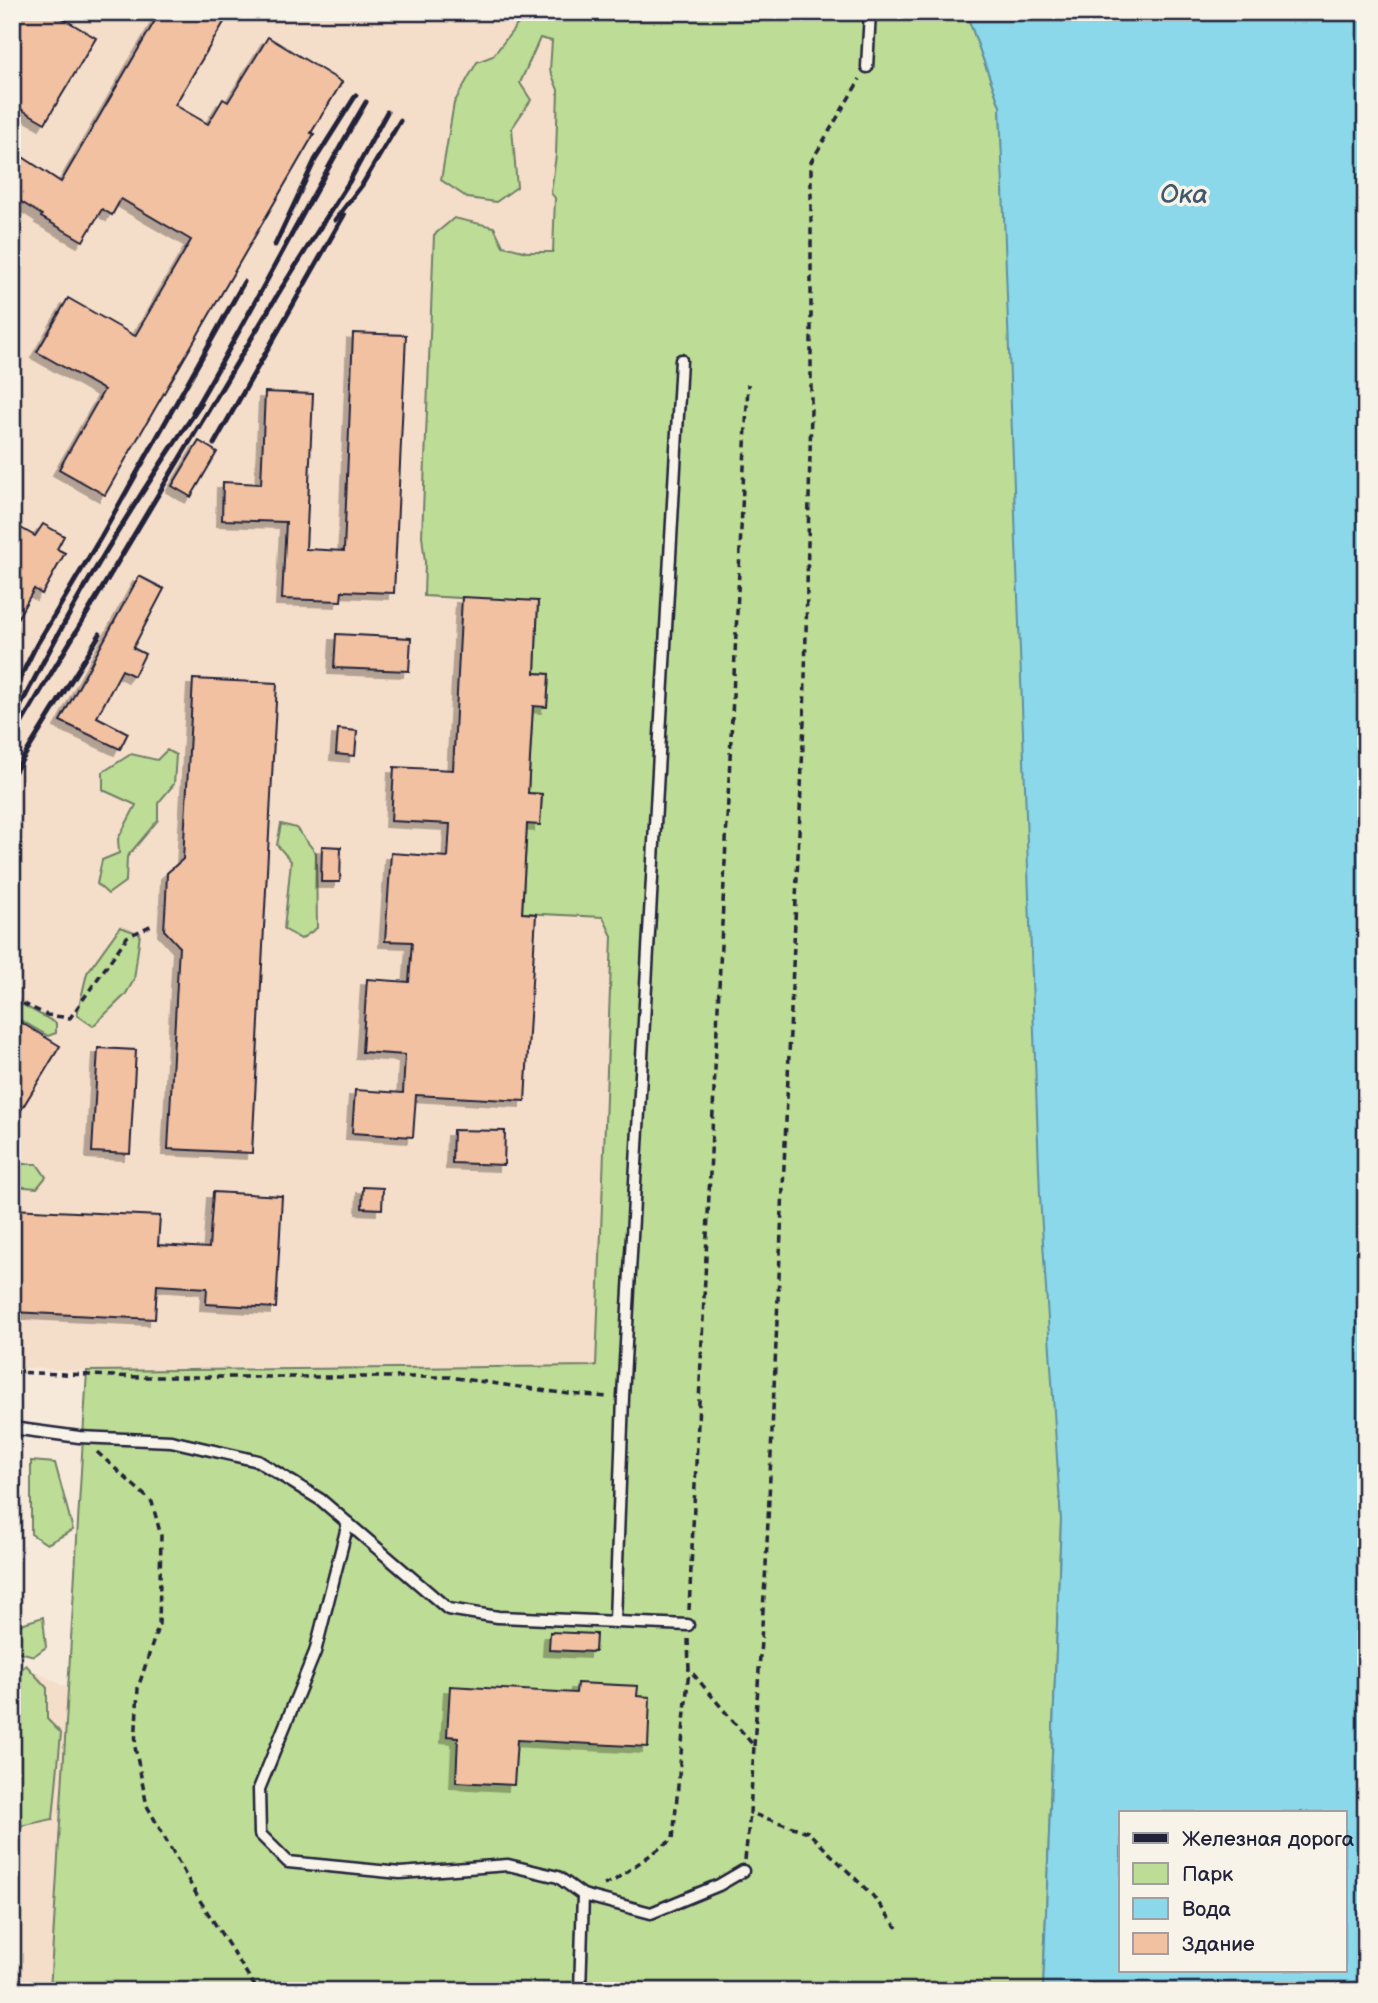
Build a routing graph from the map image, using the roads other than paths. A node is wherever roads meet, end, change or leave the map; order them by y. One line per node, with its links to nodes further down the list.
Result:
1 (870, 12): 2 (lane)
2 (867, 67)
3 (681, 360): 6 (lane)
4 (12, 1429): 5 (lane)
5 (348, 1523): 6 (lane); 9 (lane)
6 (615, 1620): 7 (lane)
7 (688, 1625)
8 (743, 1871): 9 (lane)
9 (583, 1895): 10 (lane)
10 (580, 1991)

